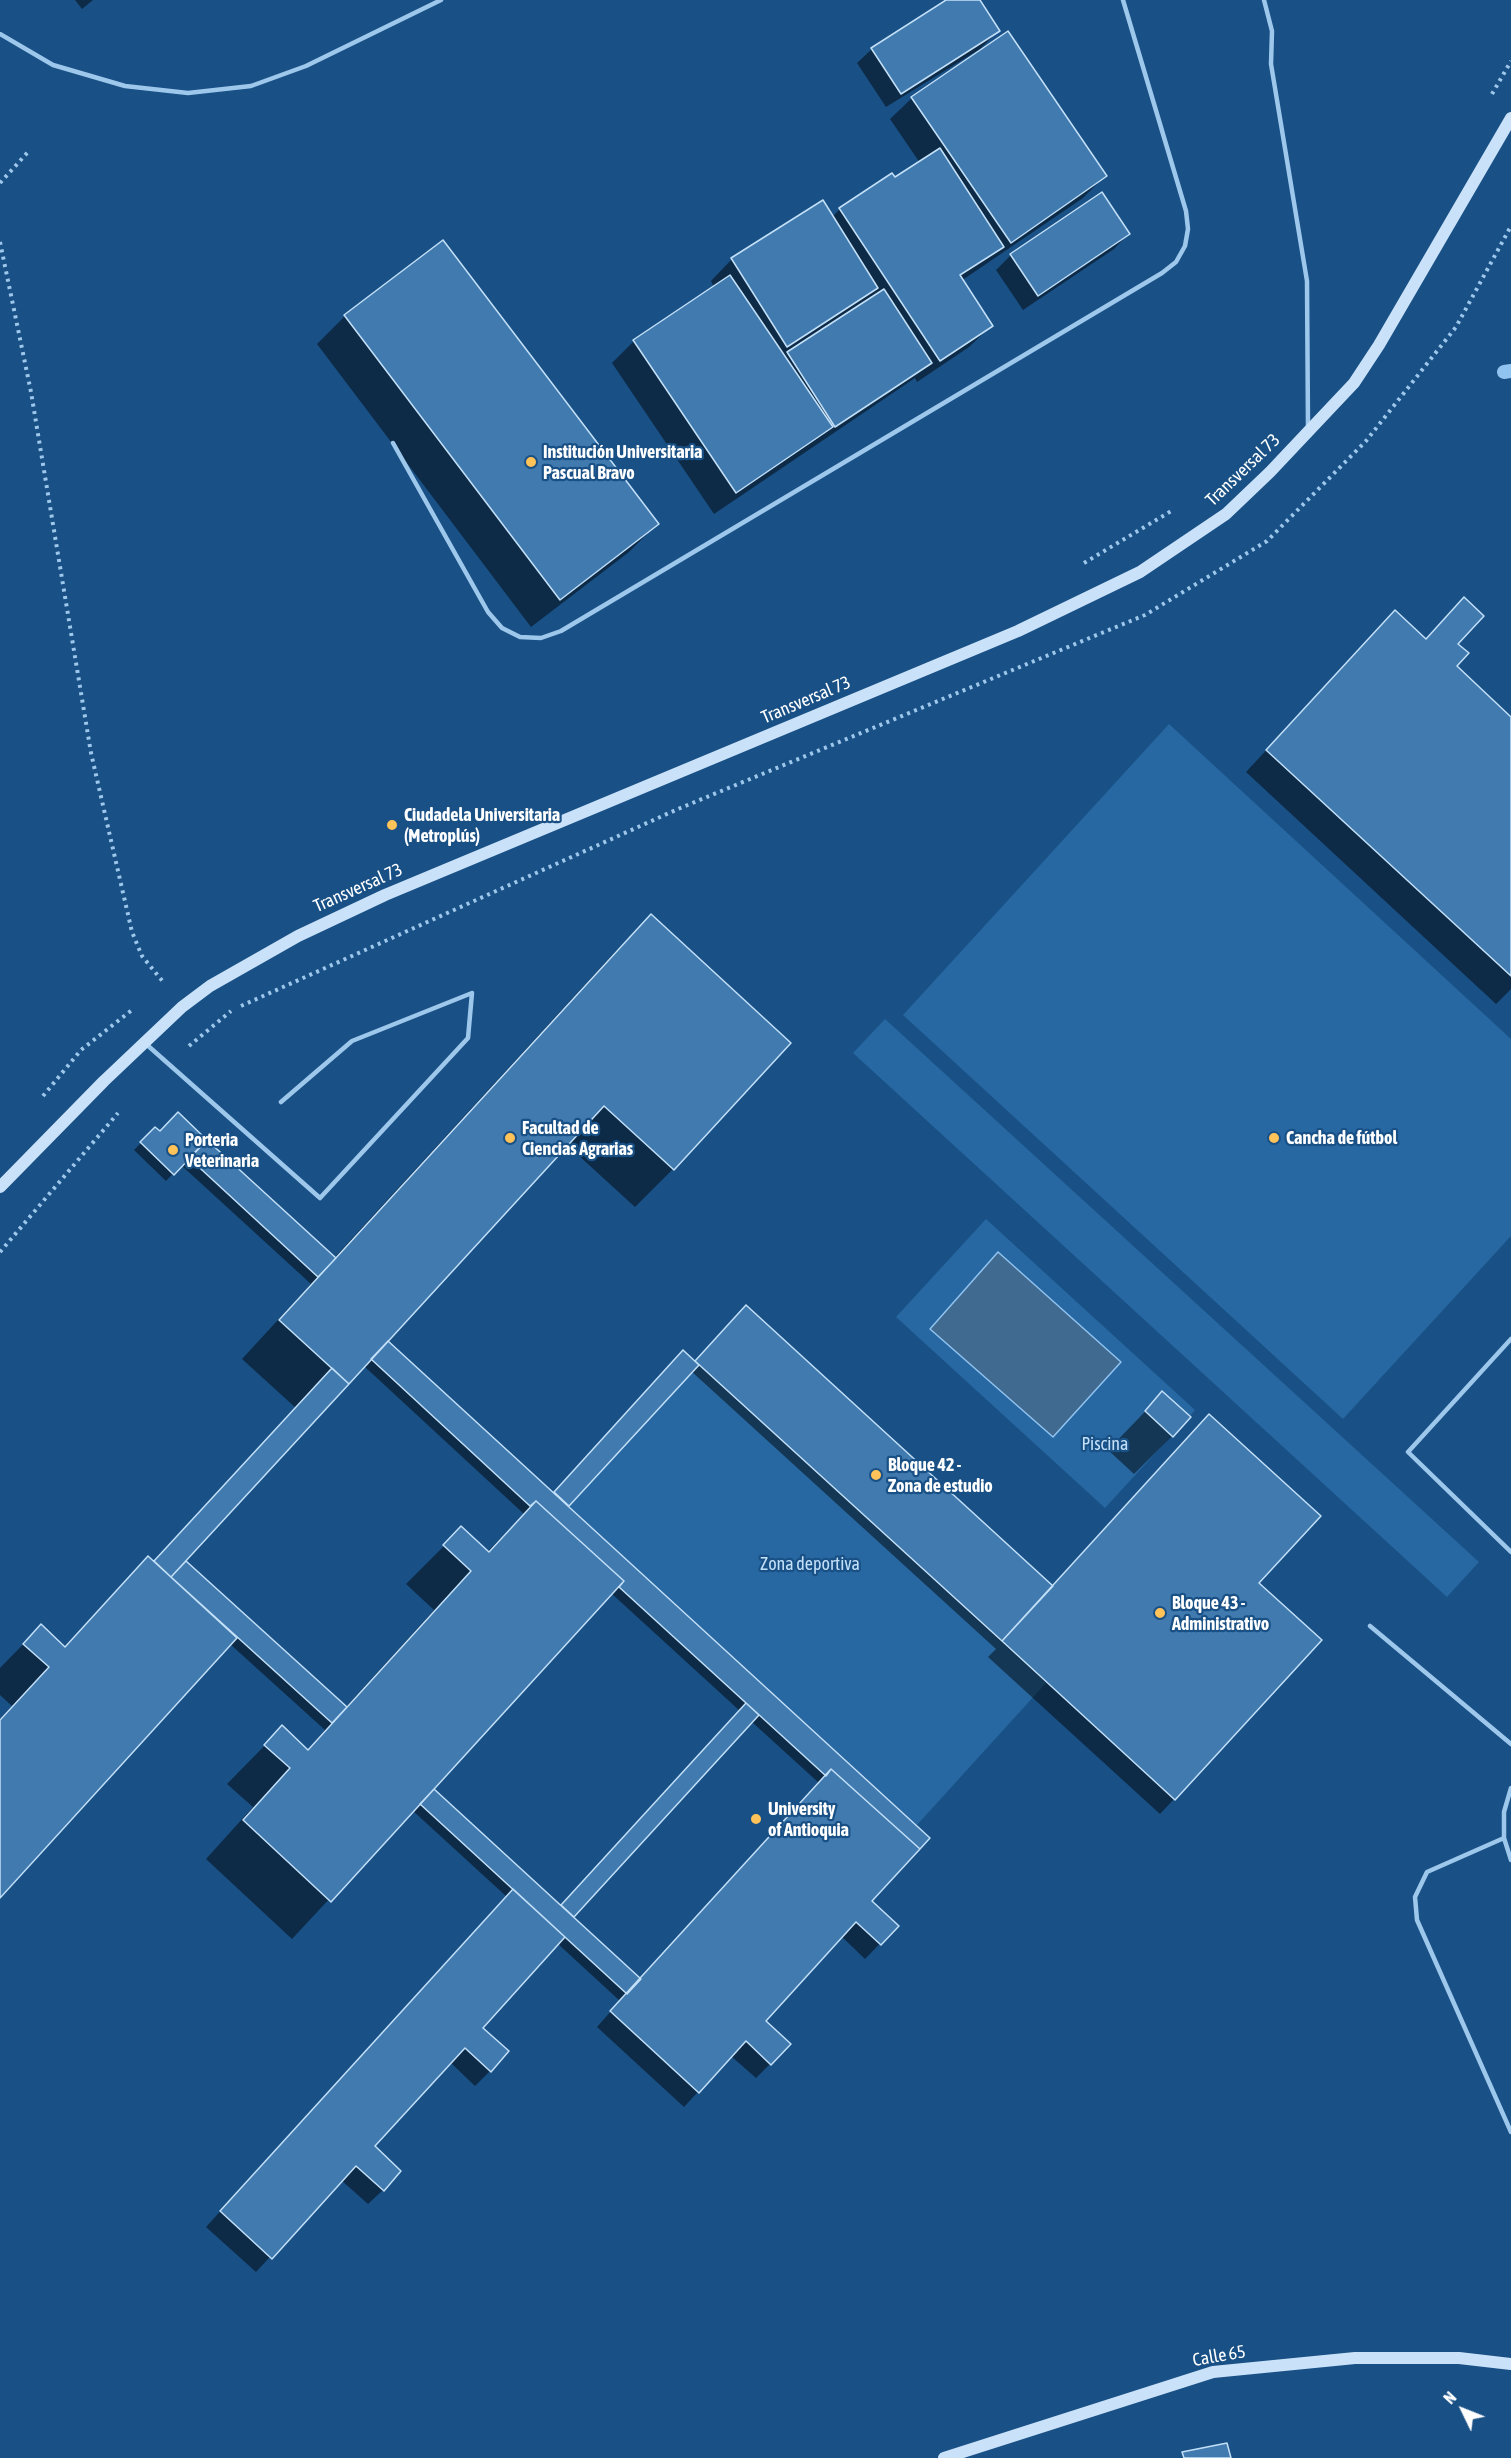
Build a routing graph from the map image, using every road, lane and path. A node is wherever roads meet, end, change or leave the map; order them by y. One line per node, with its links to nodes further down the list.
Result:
1 (441, 0): 4 (lane)
2 (1122, 0): 12 (lane)
3 (1264, 0): 11 (lane)
4 (0, 34)
5 (1511, 60): 6 (path)
6 (1490, 97)
7 (1511, 118): 11 (main road, Transversal 73)
8 (28, 152): 9 (path)
9 (0, 183)
10 (0, 242): 15 (path)
11 (1308, 432): 17 (main road, Transversal 73)
12 (393, 443)
13 (1177, 508): 14 (path)
14 (1075, 568)
15 (174, 977)
16 (137, 1006): 19 (path)
17 (144, 1042): 18 (lane); 20 (main road, Transversal 73)
18 (281, 1102)
19 (37, 1104)
20 (0, 1187)
21 (1511, 1339): 22 (lane)
22 (1511, 1552)
23 (1370, 1626): 24 (lane)
24 (1511, 1744)
25 (1511, 1788): 26 (lane)
26 (1504, 1838): 27 (lane); 28 (lane)
27 (1511, 1860)
28 (1511, 2132)
29 (1511, 2364): 30 (main road, Calle 65)
30 (944, 2458)

